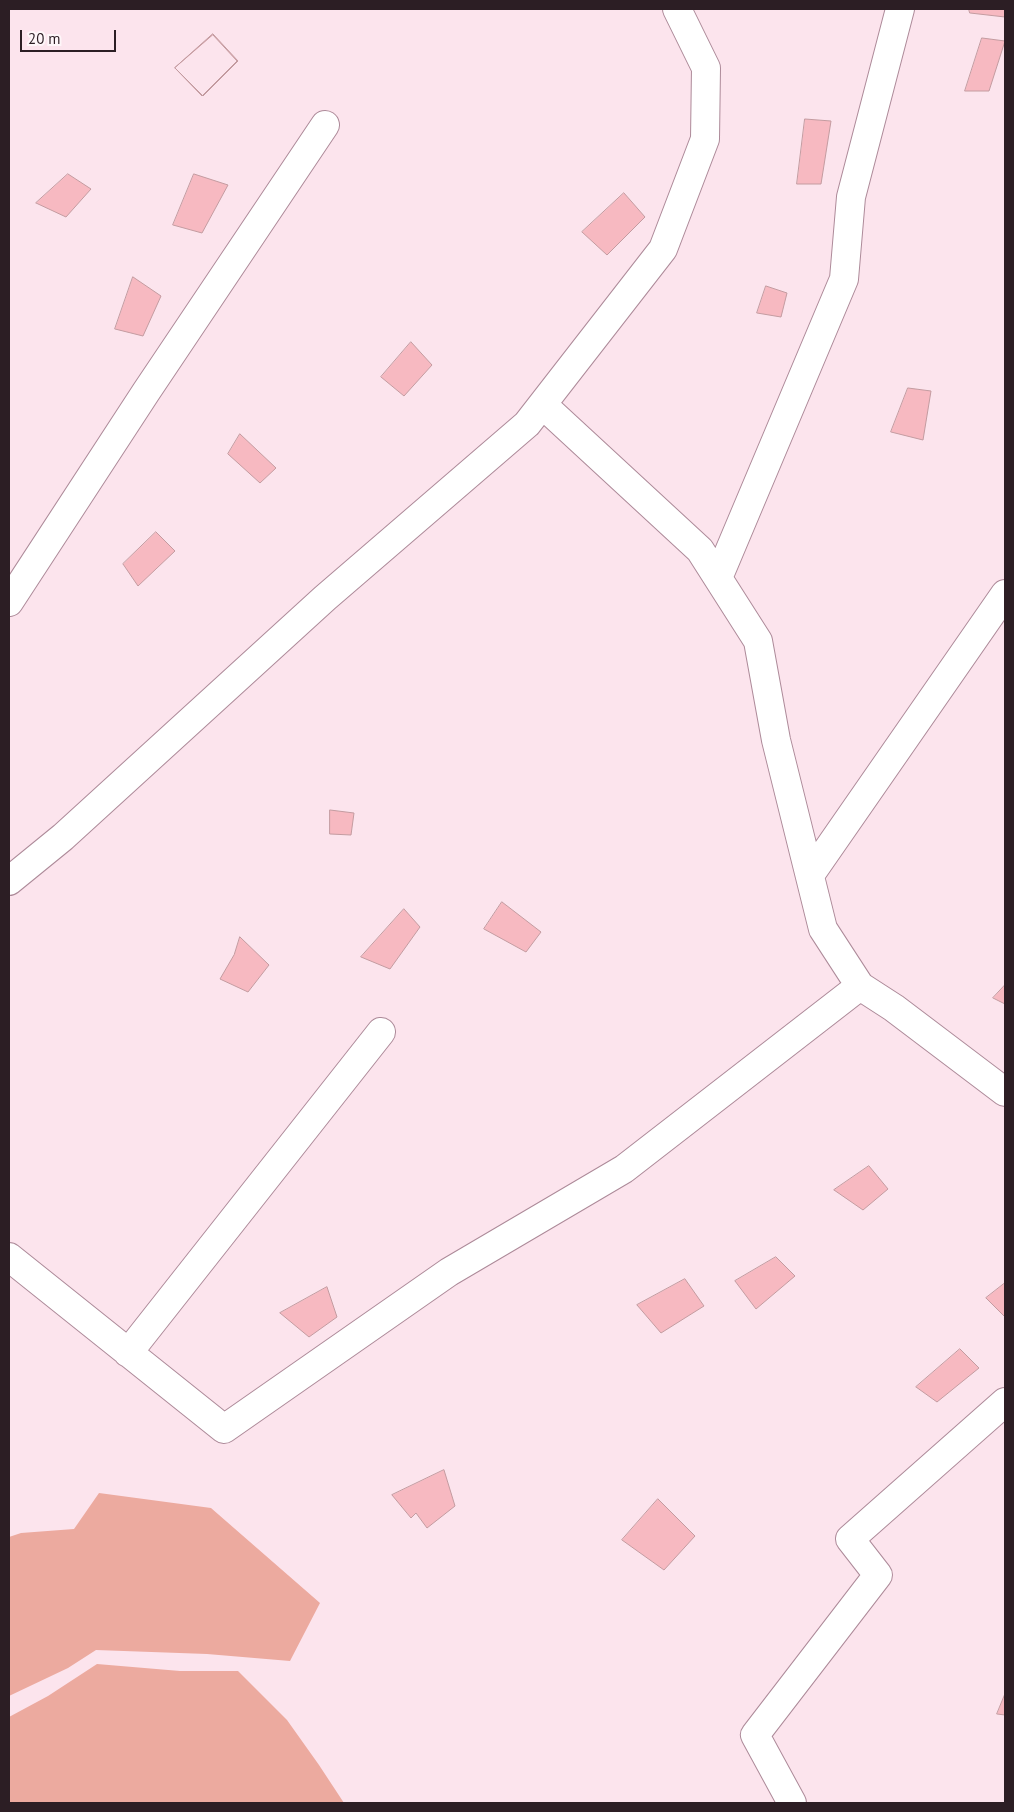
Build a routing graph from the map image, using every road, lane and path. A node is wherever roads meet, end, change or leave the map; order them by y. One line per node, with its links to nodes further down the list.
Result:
1 (677, 9): 4 (street)
2 (900, 9): 5 (street)
3 (325, 125): 7 (street)
4 (543, 405): 5 (street); 9 (street)
5 (718, 578): 8 (street)
6 (1005, 594): 8 (street)
7 (9, 602)
8 (810, 875): 10 (street)
9 (9, 881)
10 (860, 986): 12 (street); 14 (street)
11 (381, 1032): 14 (street)
12 (1005, 1092)
13 (9, 1257): 14 (street)
14 (128, 1353)
15 (1005, 1402): 16 (street)
16 (792, 1803)

